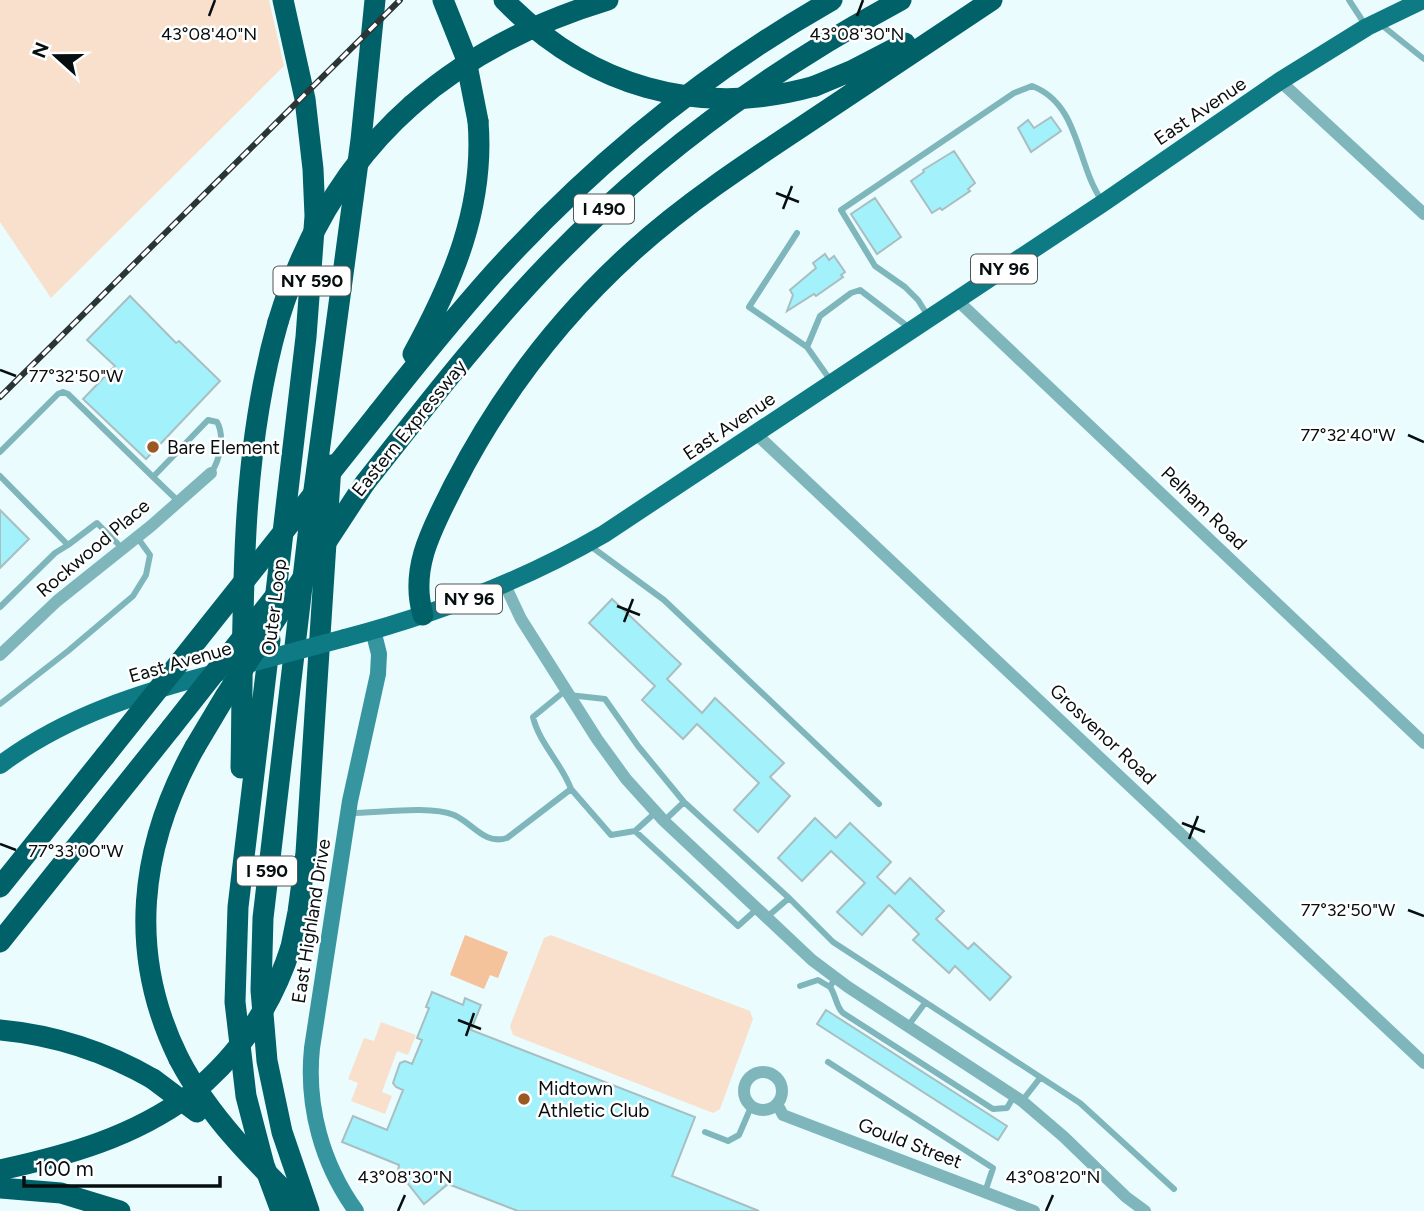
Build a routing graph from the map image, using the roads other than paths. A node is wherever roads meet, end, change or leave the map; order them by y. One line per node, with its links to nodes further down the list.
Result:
1 (283, 0): 37 (highway, Outer Loop / NY 590)
2 (374, 0): 18 (highway, Outer Loop / NY 590)
3 (443, 0): 24 (highway, bridge)
4 (504, 0): 8 (highway, bridge)
5 (608, 0): 57 (highway, bridge)
6 (832, 0): 24 (highway, Eastern Expressway / I 490)
7 (901, 0): 30 (highway, Eastern Expressway / I 490)
8 (982, 0)
9 (992, 0): 40 (highway)
10 (1349, 0): 12 (lane)
11 (1423, 0): 12 (main road, East Avenue / NY 96)
12 (1372, 24): 13 (lane); 14 (main road, East Avenue / NY 96)
13 (1424, 59)
14 (1280, 81): 15 (main road, East Avenue / NY 96); 16 (street)
15 (1103, 203): 19 (main road, East Avenue / NY 96); 20 (lane)
16 (1424, 214)
17 (797, 233): 22 (lane)
18 (349, 235): 32 (highway, Outer Loop / NY 590); 73 (highway, bridge)
19 (957, 300): 20 (main road, East Avenue / NY 96); 45 (street, Pelham Road)
20 (929, 318): 21 (main road, East Avenue / NY 96)
21 (912, 330): 22 (lane); 23 (main road, East Avenue / NY 96)
22 (807, 347): 23 (lane)
23 (832, 382): 25 (main road, East Avenue / NY 96)
24 (377, 413): 52 (highway, Eastern Expressway / I 490, bridge)
25 (755, 433): 34 (main road, East Avenue / NY 96); 66 (street, Grosvenor Road)
26 (0, 452): 29 (lane)
27 (211, 472): 29 (lane); 31 (street, Rockwood Place)
28 (0, 476): 35 (lane)
29 (153, 477): 31 (lane)
30 (365, 483): 59 (highway, Eastern Expressway / I 490, bridge); 72 (highway, bridge)
31 (179, 502): 33 (street, Rockwood Place)
32 (309, 527): 79 (highway, Outer Loop / I 590)
33 (137, 537): 36 (street, Rockwood Place); 44 (lane)
34 (587, 544): 38 (main road, East Avenue / NY 96); 49 (lane)
35 (68, 545): 36 (lane); 39 (lane)
36 (122, 548): 42 (street, Rockwood Place)
37 (279, 564): 57 (highway, Outer Loop / I 590)
38 (505, 584): 40 (main road, East Avenue / NY 96); 43 (street)
39 (0, 607)
40 (423, 615): 41 (main road, East Avenue / NY 96)
41 (373, 630): 46 (main road, East Avenue / NY 96, bridge); 50 (street, East Highland Drive)
42 (0, 655)
43 (567, 692): 47 (lane); 48 (lane); 51 (street)
44 (0, 704)
45 (1424, 743)
46 (0, 765)
47 (571, 789): 50 (lane); 53 (lane)
48 (684, 802): 51 (lane); 56 (lane)
49 (879, 804)
50 (349, 814): 80 (street, East Highland Drive)
51 (660, 816): 53 (lane); 58 (street)
52 (47, 828): 54 (highway); 55 (highway, Eastern Expressway / I 490)
53 (635, 831): 58 (lane)
54 (0, 876)
55 (0, 887)
56 (789, 898): 58 (lane); 62 (lane)
57 (238, 907): 78 (highway, Outer Loop / I 590)
58 (762, 913): 60 (street)
59 (0, 942)
60 (832, 982): 61 (lane); 63 (street); 68 (lane)
61 (800, 986)
62 (925, 1003): 63 (lane); 67 (lane)
63 (908, 1026): 68 (street)
64 (0, 1030): 72 (highway, bridge)
65 (828, 1062): 76 (lane)
66 (1424, 1063)
67 (1040, 1078): 68 (lane); 75 (lane)
68 (1018, 1099): 82 (street)
69 (777, 1104): 70 (street); 70 (street); 76 (street, Gould Street)
70 (751, 1107): 71 (lane)
71 (705, 1132)
72 (259, 1167): 79 (highway, bridge)
73 (0, 1170)
74 (0, 1188): 77 (highway)
75 (1174, 1189)
76 (985, 1192): 81 (street, Gould Street)
77 (120, 1211)
78 (281, 1211)
79 (307, 1211)
80 (356, 1211)
81 (1034, 1211)
82 (1145, 1211)

